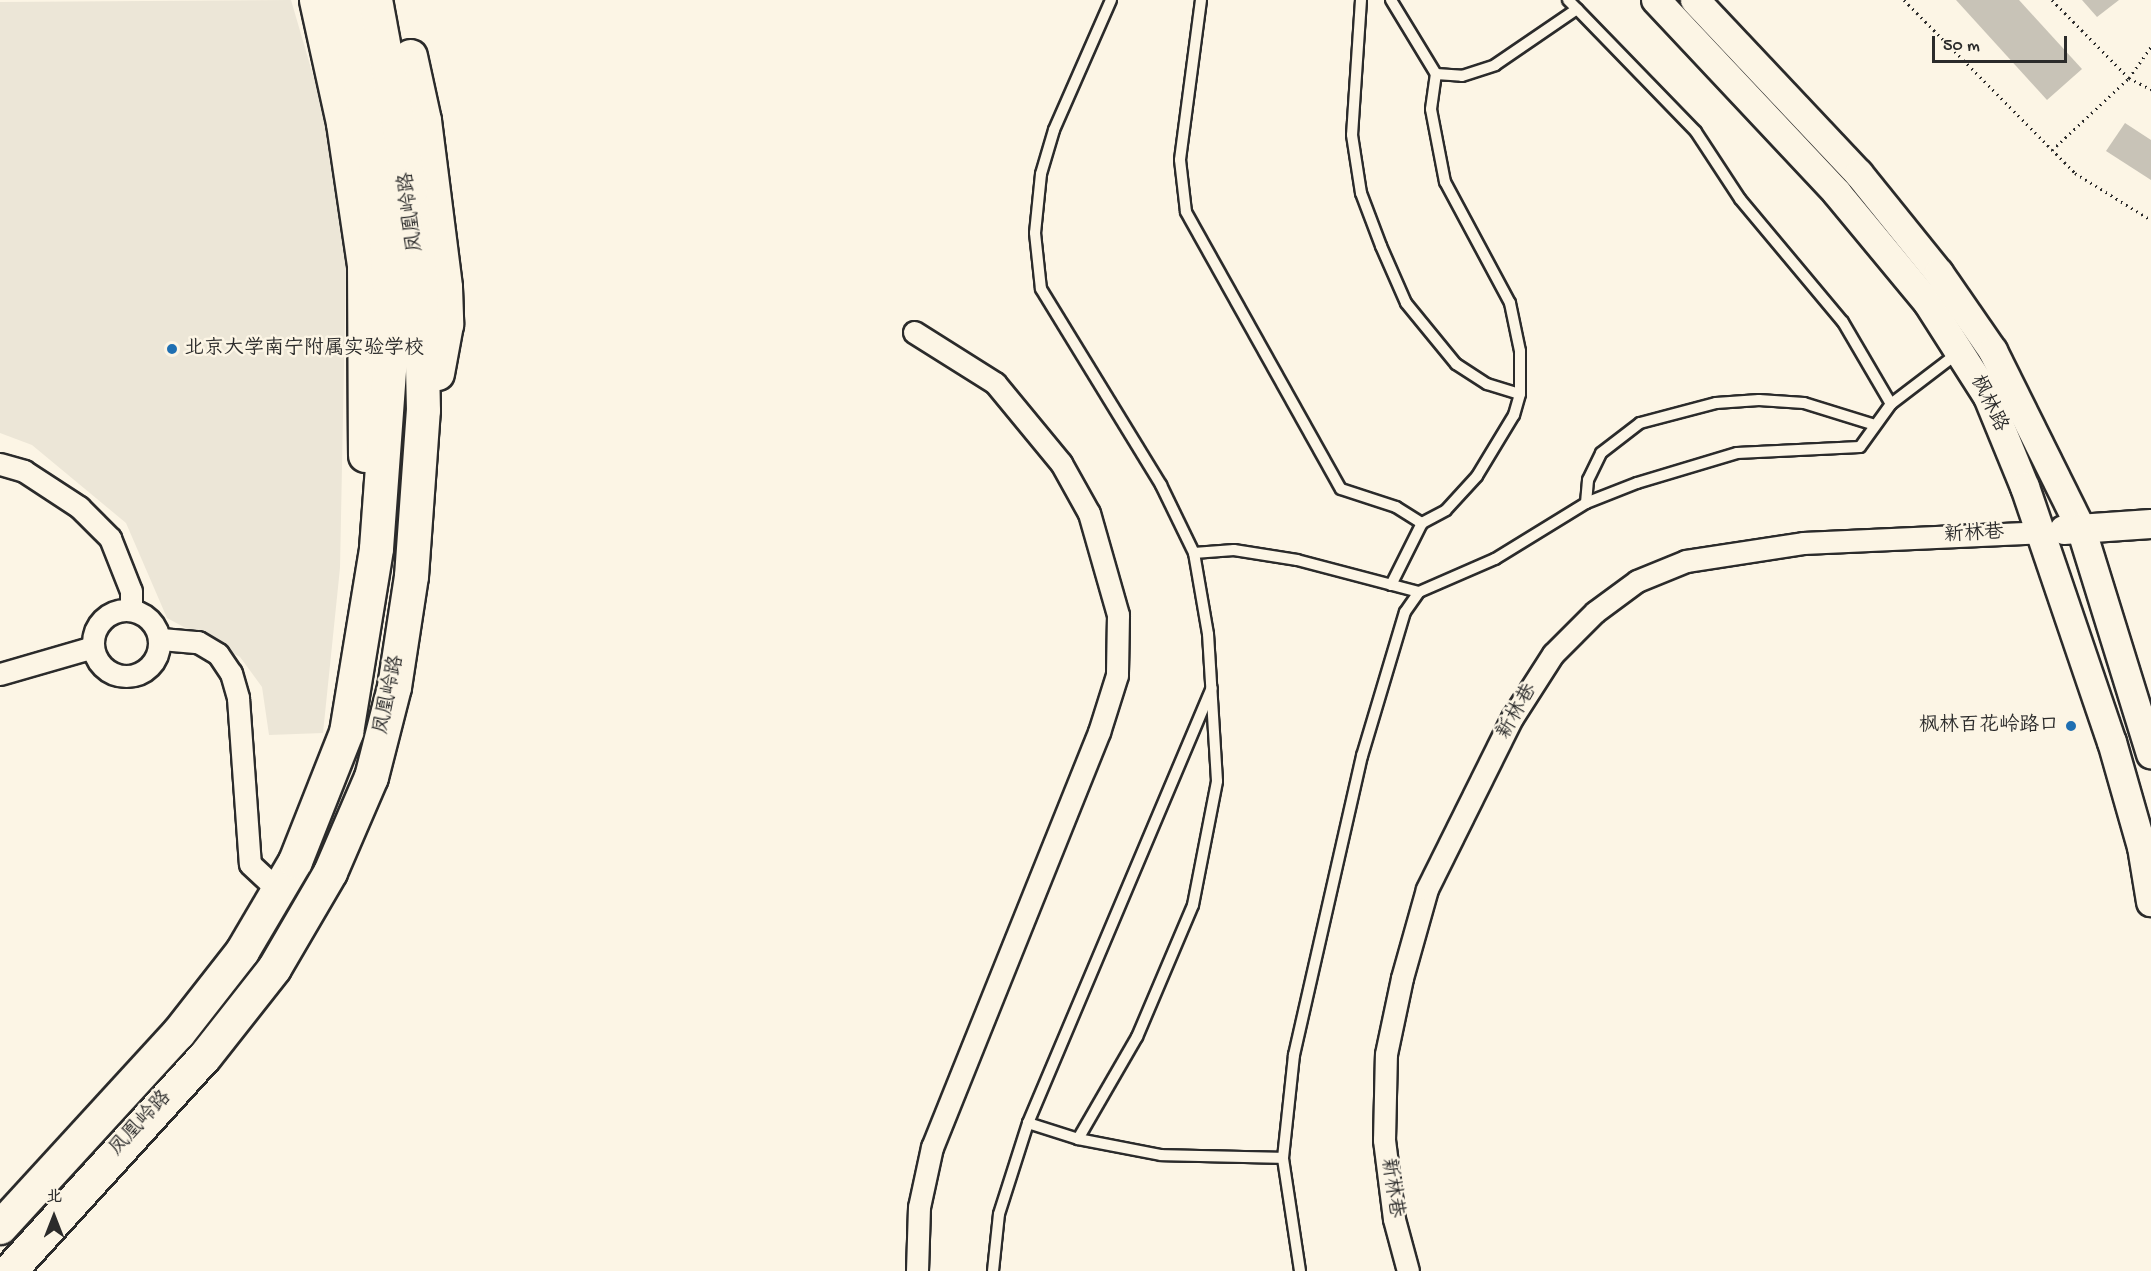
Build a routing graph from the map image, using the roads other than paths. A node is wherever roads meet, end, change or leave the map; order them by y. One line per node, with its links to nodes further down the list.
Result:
1 (316, 0): 28 (main road)
2 (345, 0): 14 (main road)
3 (375, 0): 14 (main road, 凤凰岭路)
4 (398, 0): 20 (main road)
5 (1111, 0): 27 (lane)
6 (1201, 0): 23 (lane)
7 (1361, 0): 17 (lane)
8 (1391, 0): 13 (lane)
9 (1568, 0): 12 (lane)
10 (1656, 0): 16 (main road, 枫林路)
11 (1695, 0): 25 (main road, 枫林路)
12 (1577, 9): 13 (lane); 18 (lane)
13 (1436, 74): 17 (lane)
14 (382, 106): 20 (main road, 凤凰岭路); 28 (main road, 凤凰岭路)
15 (914, 332): 44 (street)
16 (1961, 351): 18 (lane); 26 (main road, 枫林路)
17 (1520, 394): 23 (lane)
18 (1891, 404): 19 (lane)
19 (1872, 424): 22 (lane); 22 (lane)
20 (421, 460): 43 (main road, 凤凰岭路)
21 (0, 464): 31 (street)
22 (1586, 503): 30 (lane)
23 (1422, 523): 29 (lane)
24 (2151, 524): 25 (main road)
25 (2081, 528): 26 (main road); 36 (main road, 枫林路)
26 (2041, 532): 38 (main road, 枫林路); 47 (street, 新林巷)
27 (1194, 553): 29 (lane); 35 (lane)
28 (372, 581): 37 (main road, 凤凰岭路)
29 (1390, 585): 30 (lane)
30 (1419, 592): 41 (lane)
31 (131, 610): 32 (street); 33 (street)
32 (161, 639): 33 (street); 37 (street)
33 (90, 648): 34 (street)
34 (0, 674)
35 (1213, 685): 39 (lane); 40 (lane)
36 (2151, 754)
37 (279, 891): 42 (main road, 凤凰岭路)
38 (2151, 902)
39 (1028, 1123): 40 (lane); 45 (lane)
40 (1078, 1139): 41 (lane)
41 (1283, 1158): 46 (lane)
42 (0, 1227)
43 (9, 1271)
44 (917, 1271)
45 (993, 1271)
46 (1300, 1271)
47 (1408, 1271)

